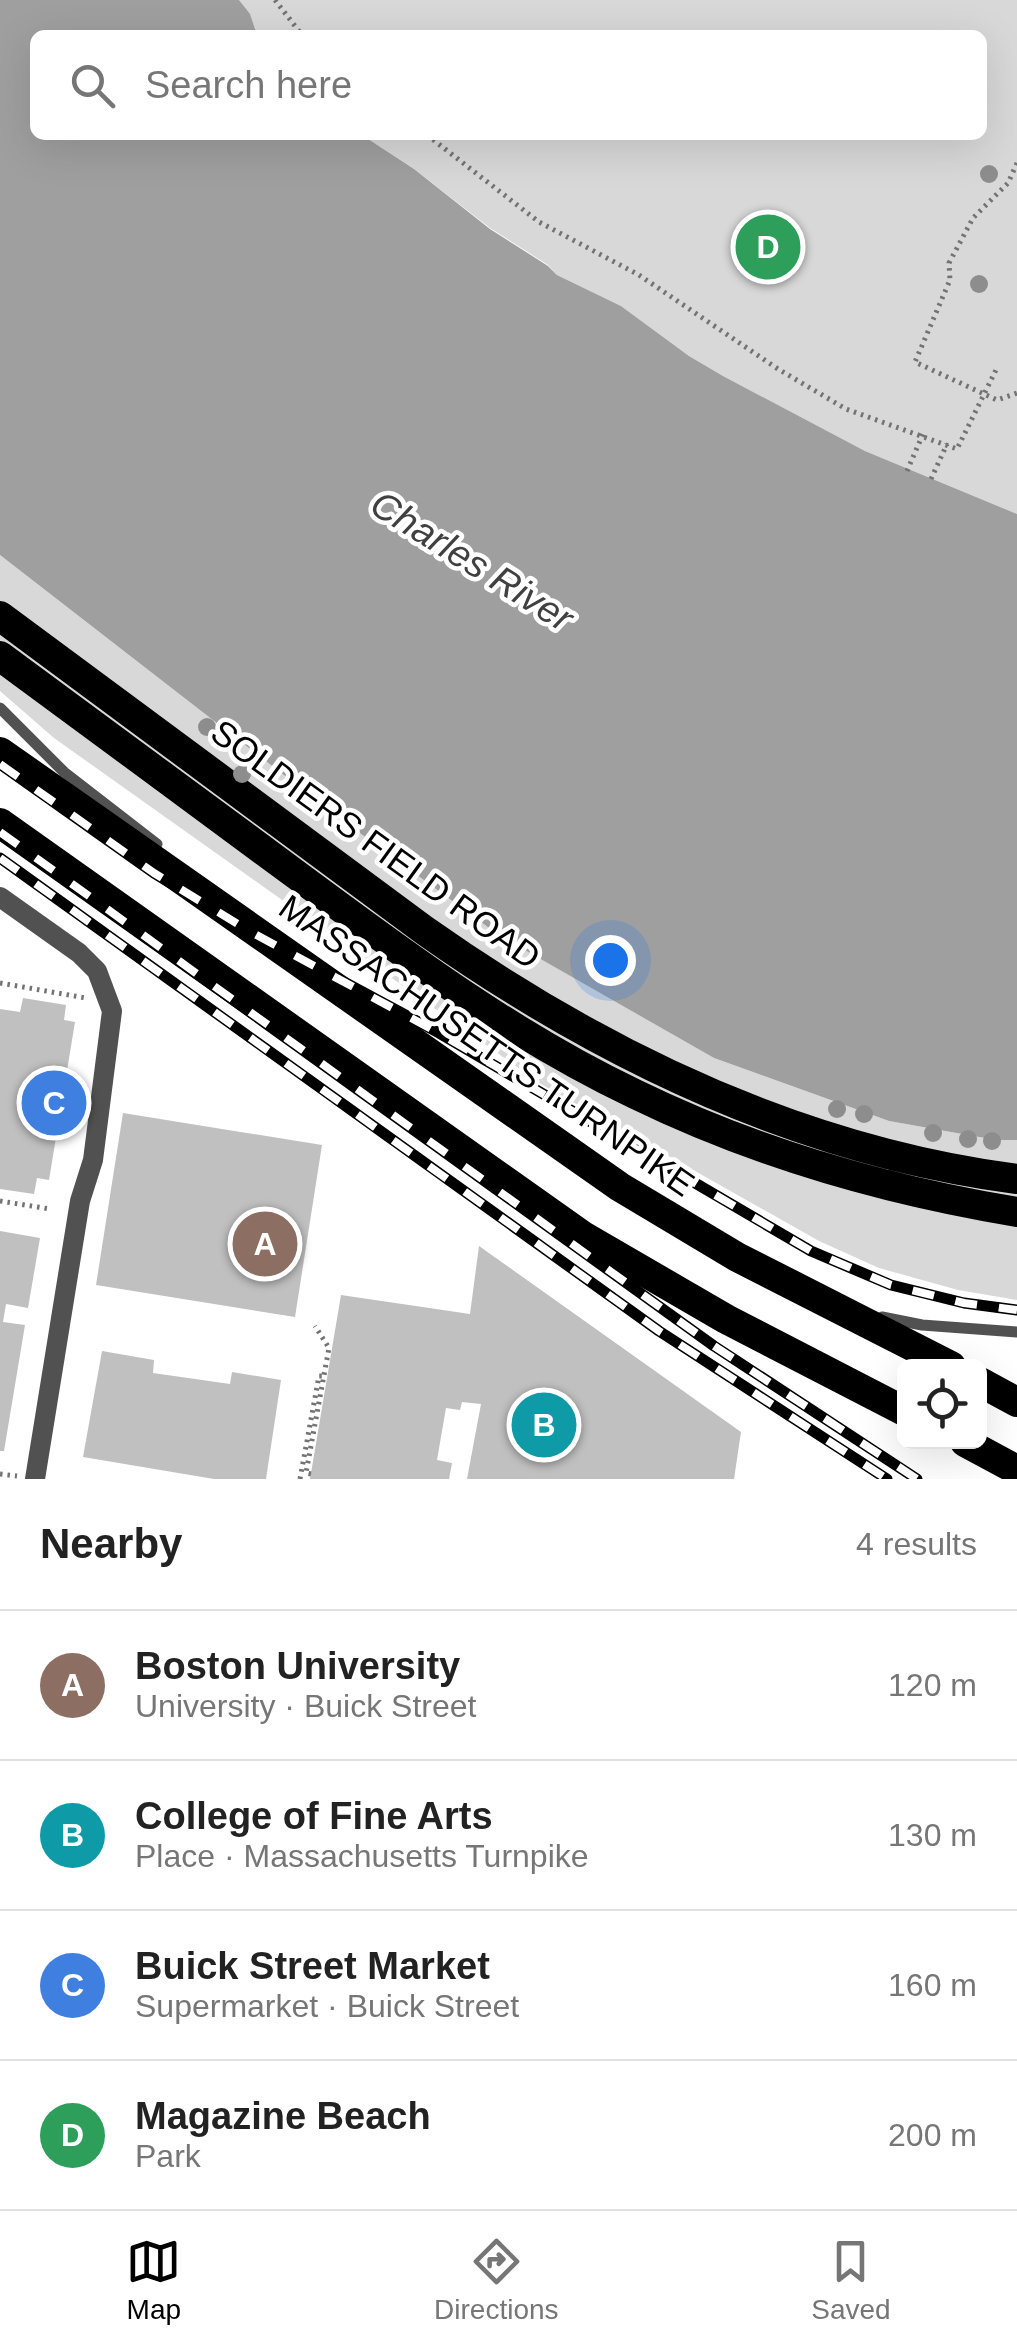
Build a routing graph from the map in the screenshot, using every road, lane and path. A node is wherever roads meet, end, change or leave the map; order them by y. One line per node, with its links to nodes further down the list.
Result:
1 (275, 0): 2 (path)
2 (298, 30)
3 (433, 140): 8 (path)
4 (1017, 163): 7 (path)
5 (996, 370): 7 (path)
6 (1017, 392): 7 (path)
7 (983, 393): 9 (path)
8 (923, 434): 9 (path); 10 (path)
9 (946, 444): 11 (path)
10 (907, 471)
11 (931, 479)
12 (0, 616): 20 (highway, SOLDIERS FIELD ROAD)
13 (0, 656): 23 (highway, SOLDIERS FIELD ROAD)
14 (0, 708): 25 (lane)
15 (0, 752): 26 (highway, MASSACHUSETTS TURNPIKE)
16 (0, 822): 30 (highway)
17 (0, 897): 36 (street)
18 (0, 983): 19 (path)
19 (88, 998)
20 (1017, 1178)
21 (0, 1201): 22 (path)
22 (50, 1209)
23 (1017, 1212)
24 (315, 1326): 27 (path)
25 (1017, 1332)
26 (937, 1359)
27 (324, 1376): 34 (path); 37 (path)
28 (987, 1386): 29 (highway)
29 (1017, 1402)
30 (897, 1407)
31 (978, 1449): 32 (highway)
32 (1017, 1470)
33 (0, 1474): 35 (path)
34 (311, 1474)
35 (9, 1475)
36 (34, 1479)
37 (300, 1479)

